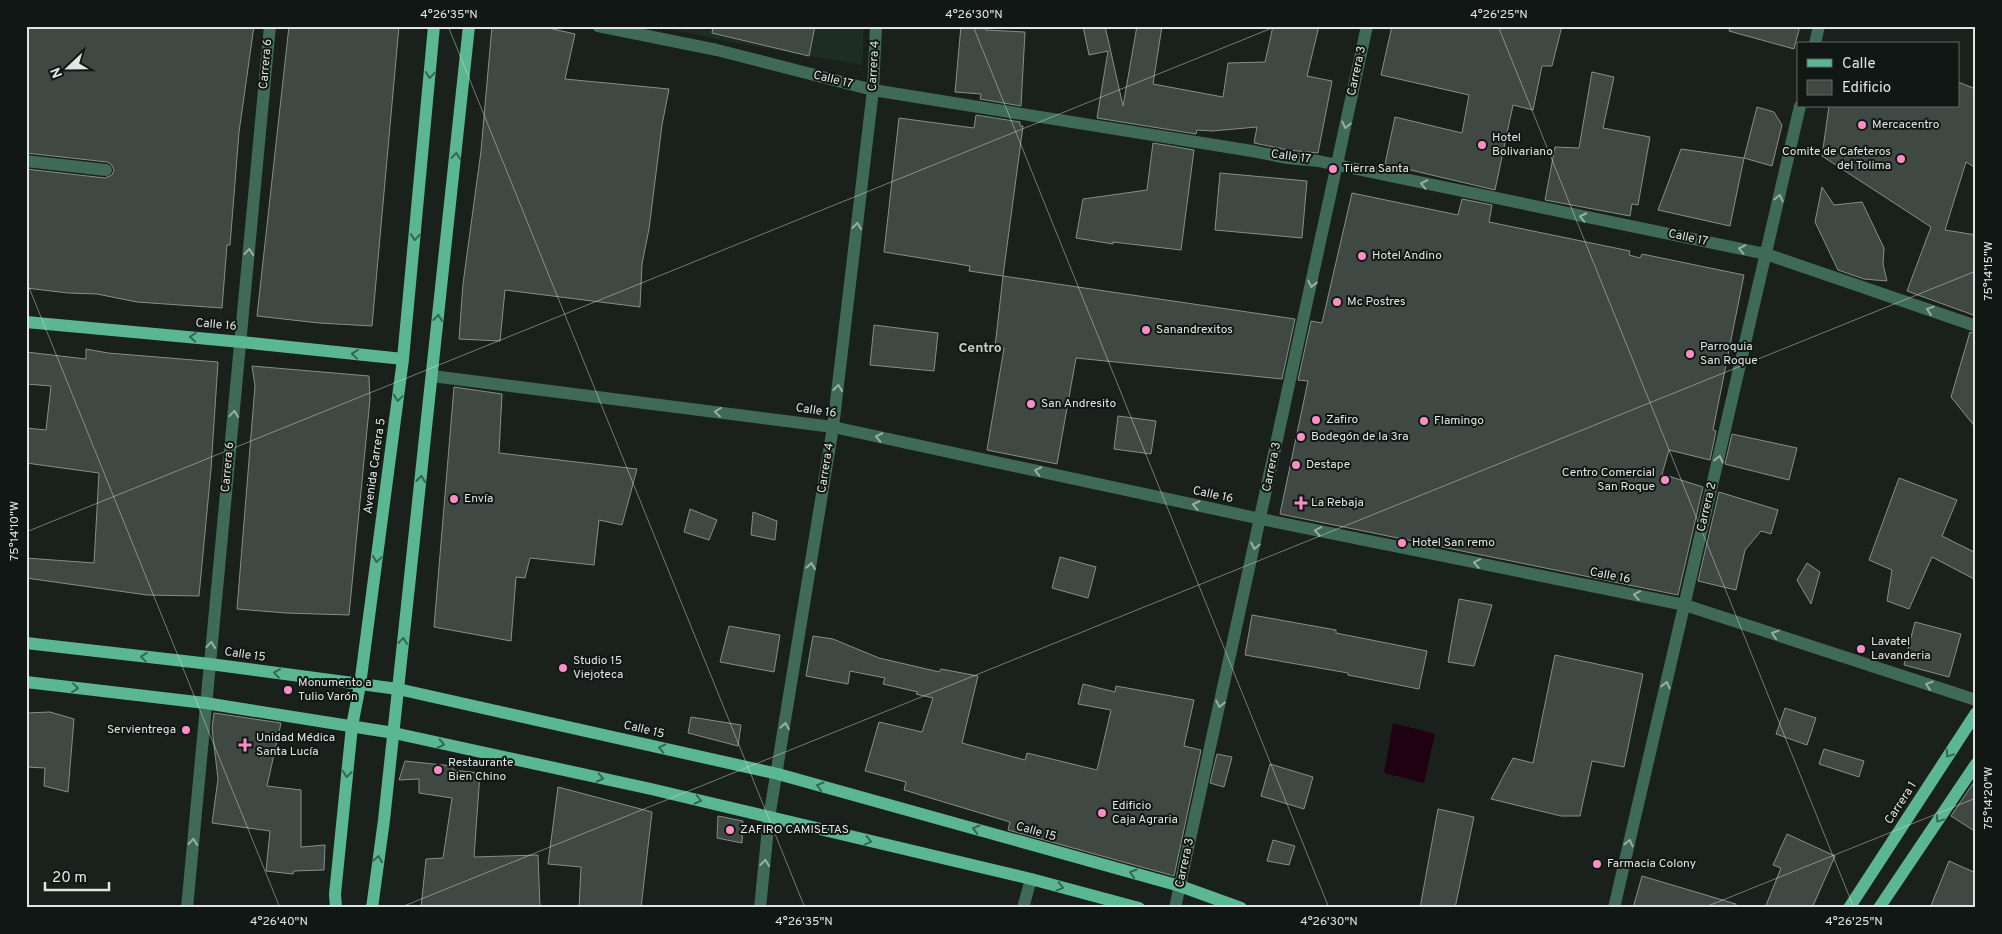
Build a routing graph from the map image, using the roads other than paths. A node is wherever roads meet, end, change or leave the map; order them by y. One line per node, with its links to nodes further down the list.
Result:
1 (270, 26): 17 (street, Carrera 6, one-way to 1)
2 (434, 26): 18 (main road, Avenida Carrera 5, one-way to 18)
3 (470, 26): 19 (main road, one-way to 3)
4 (598, 26): 9 (street, Calle 17)
5 (876, 26): 9 (street, Carrera 4)
6 (1367, 26): 12 (street, Carrera 3, one-way to 12)
7 (1819, 26): 8 (street)
8 (1815, 42)
9 (873, 90): 12 (street, Calle 17); 20 (street, Carrera 4, one-way to 9)
10 (1800, 108): 14 (street, Carrera 2, one-way to 10)
11 (26, 161): 13 (street)
12 (1337, 166): 14 (street, Calle 17, one-way to 12); 21 (street, Carrera 3, one-way to 21)
13 (106, 170)
14 (1766, 254): 16 (street, Calle 17, one-way to 14); 22 (street, Carrera 2, one-way to 14)
15 (26, 322): 17 (main road, Calle 16, one-way to 15)
16 (1976, 326)
17 (240, 342): 18 (main road, Calle 16, one-way to 17); 24 (street, Carrera 6, one-way to 17)
18 (403, 359): 26 (main road, Avenida Carrera 5, one-way to 26)
19 (432, 376): 20 (street, Calle 16, one-way to 19); 27 (main road, one-way to 19)
20 (833, 427): 21 (street, Calle 16, one-way to 20); 34 (street, Carrera 4, one-way to 20)
21 (1261, 519): 22 (street, Calle 16, one-way to 21); 37 (street, Carrera 3, one-way to 37)
22 (1684, 605): 28 (street, Calle 16, one-way to 22); 46 (street, Carrera 2, one-way to 22)
23 (26, 643): 24 (main road, Calle 15, one-way to 23)
24 (210, 664): 26 (main road, Calle 15, one-way to 24); 29 (street, Carrera 6)
25 (26, 682): 29 (main road, one-way to 29)
26 (360, 685): 27 (main road, Calle 15); 31 (main road, Avenida Carrera 5)
27 (398, 689): 32 (main road); 34 (main road, Calle 15, one-way to 27)
28 (1976, 700)
29 (205, 704): 31 (main road); 38 (street, Carrera 6, one-way to 29)
30 (1976, 713): 47 (main road, Carrera 1, one-way to 47)
31 (352, 726): 32 (main road); 39 (main road, Avenida Carrera 5, one-way to 39)
32 (394, 733): 35 (main road, one-way to 35); 40 (main road, one-way to 32)
33 (1976, 764): 48 (main road, one-way to 48)
34 (778, 774): 35 (street, Carrera 4); 37 (main road, Calle 15, one-way to 34)
35 (769, 818): 36 (main road, one-way to 36); 41 (street, Carrera 4, one-way to 35)
36 (1031, 879): 42 (street); 43 (main road, one-way to 43)
37 (1180, 886): 44 (street, Carrera 3); 45 (main road, Calle 15)
38 (187, 908)
39 (336, 908)
40 (372, 908)
41 (760, 908)
42 (1023, 908)
43 (1139, 908)
44 (1175, 908)
45 (1241, 908)
46 (1614, 908)
47 (1850, 908)
48 (1879, 908)

